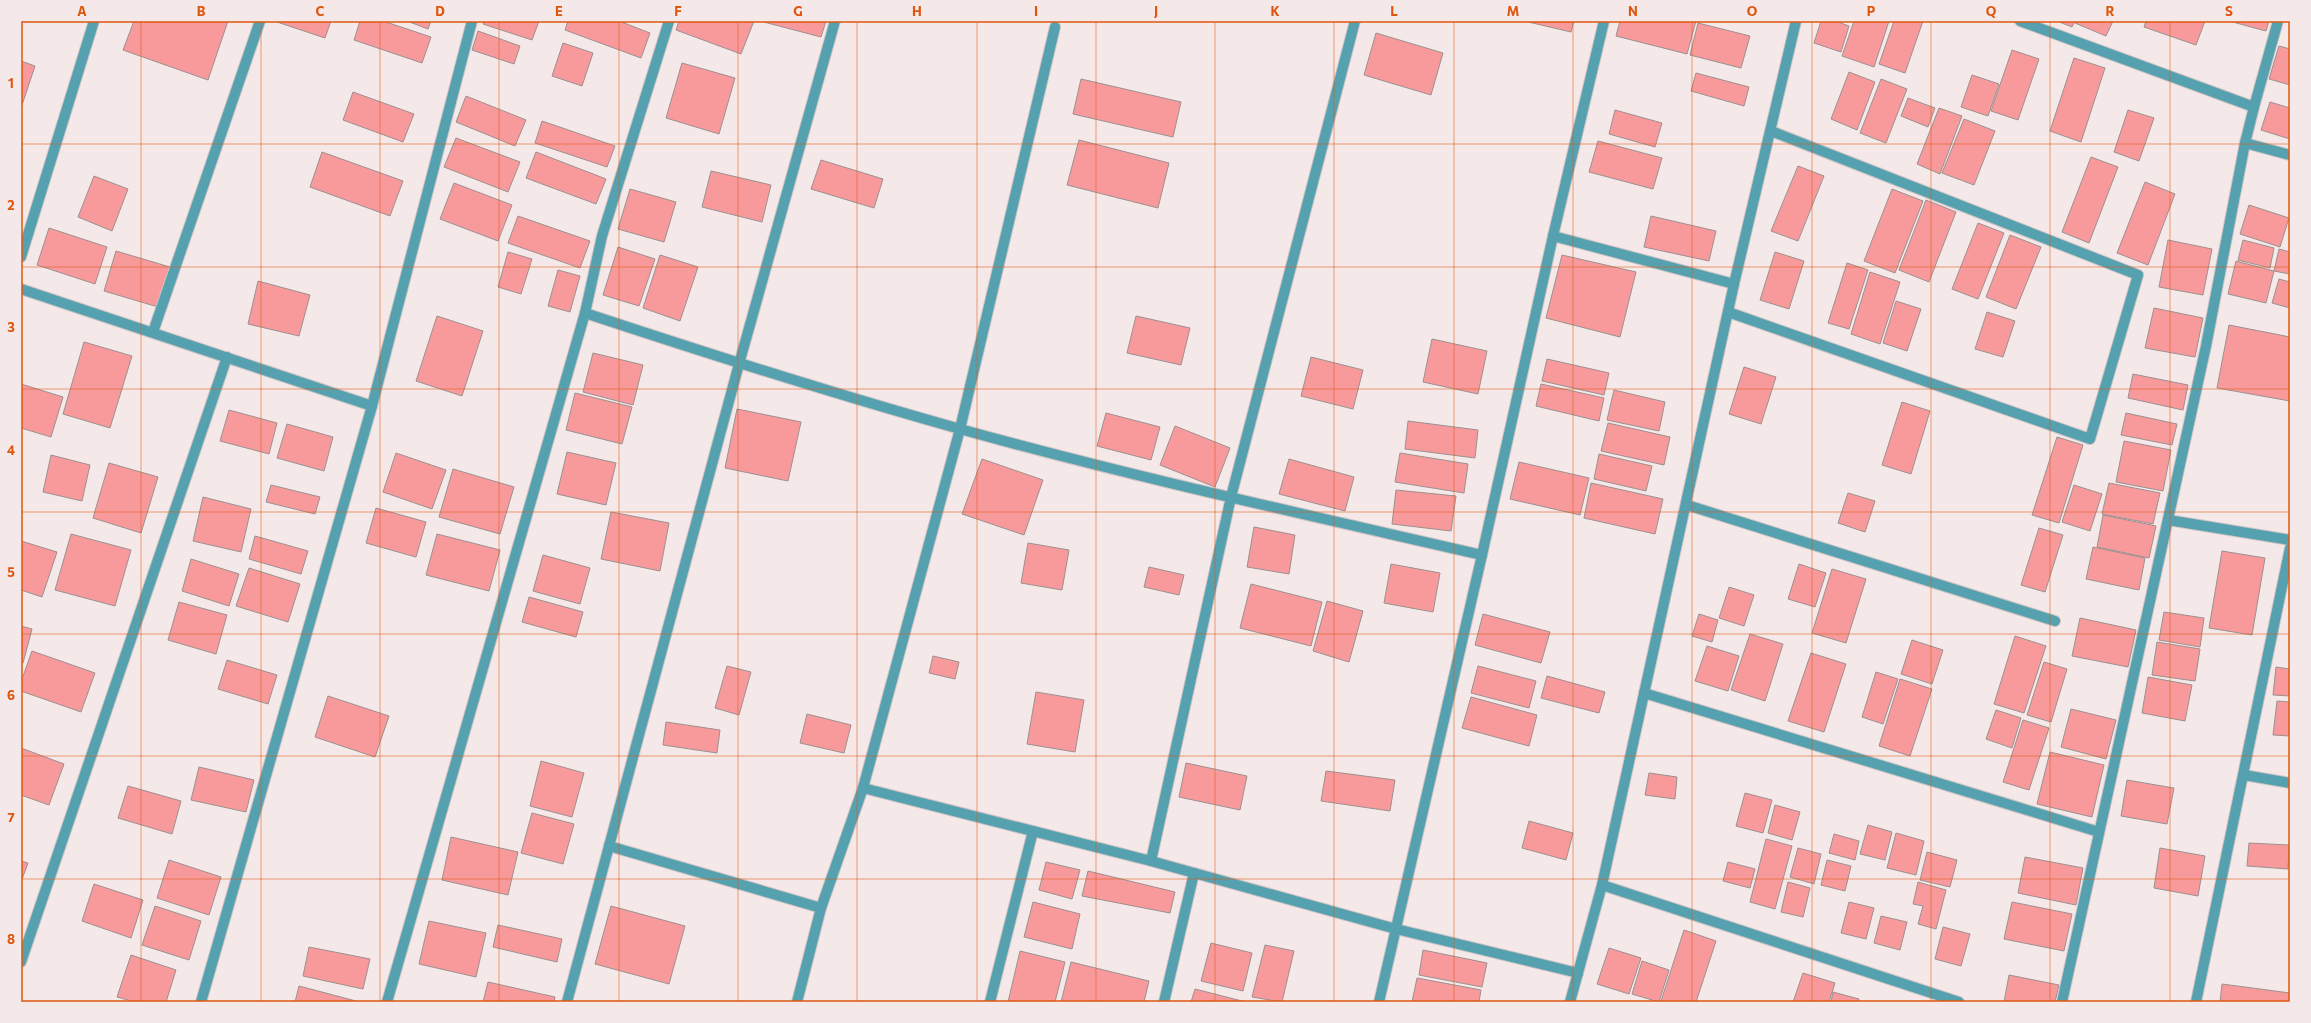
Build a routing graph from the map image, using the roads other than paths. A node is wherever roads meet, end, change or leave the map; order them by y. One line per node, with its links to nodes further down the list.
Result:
1 (94, 21): 17 (street)
2 (260, 21): 22 (street)
3 (472, 21): 25 (street)
4 (669, 21): 21 (street)
5 (835, 21): 24 (street)
6 (1355, 21): 27 (street)
7 (1604, 21): 16 (street)
8 (1796, 21): 13 (street)
9 (2020, 21): 12 (street)
10 (2278, 21): 12 (street)
11 (1055, 27): 26 (street)
12 (2254, 107): 14 (street)
13 (1771, 131): 18 (street); 20 (street)
14 (2245, 143): 15 (street); 29 (street)
15 (2290, 155)
16 (1553, 236): 18 (street); 32 (street)
17 (21, 257)
18 (1734, 284): 20 (street)
19 (21, 289): 22 (street)
20 (1728, 312): 28 (street)
21 (585, 313): 24 (street); 49 (street)
22 (153, 332): 23 (street)
23 (226, 357): 25 (street); 46 (street)
24 (739, 364): 26 (street); 40 (street)
25 (372, 406): 48 (street)
26 (960, 429): 27 (street); 37 (street)
27 (1231, 497): 32 (street); 41 (street)
28 (1687, 505): 33 (street); 34 (street)
29 (2168, 520): 30 (street); 39 (street)
30 (2290, 540)
31 (2290, 548): 35 (street)
32 (1482, 555): 45 (street)
33 (2055, 621)
34 (1644, 694): 39 (street); 43 (street)
35 (2244, 774): 36 (street); 58 (street)
36 (2290, 783)
37 (863, 788): 38 (street); 44 (street)
38 (1033, 831): 41 (street); 52 (street)
39 (2099, 832): 57 (street)
40 (609, 846): 44 (street); 50 (street)
41 (1151, 861): 42 (street)
42 (1194, 873): 45 (street); 53 (street)
43 (1602, 885): 47 (street); 56 (street)
44 (821, 908): 51 (street)
45 (1396, 929): 47 (street); 54 (street)
46 (21, 962)
47 (1578, 973): 55 (street)
48 (201, 1002)
49 (387, 1002)
50 (567, 1002)
51 (797, 1002)
52 (990, 1002)
53 (1164, 1002)
54 (1379, 1002)
55 (1570, 1002)
56 (1959, 1002)
57 (2062, 1002)
58 (2196, 1002)

